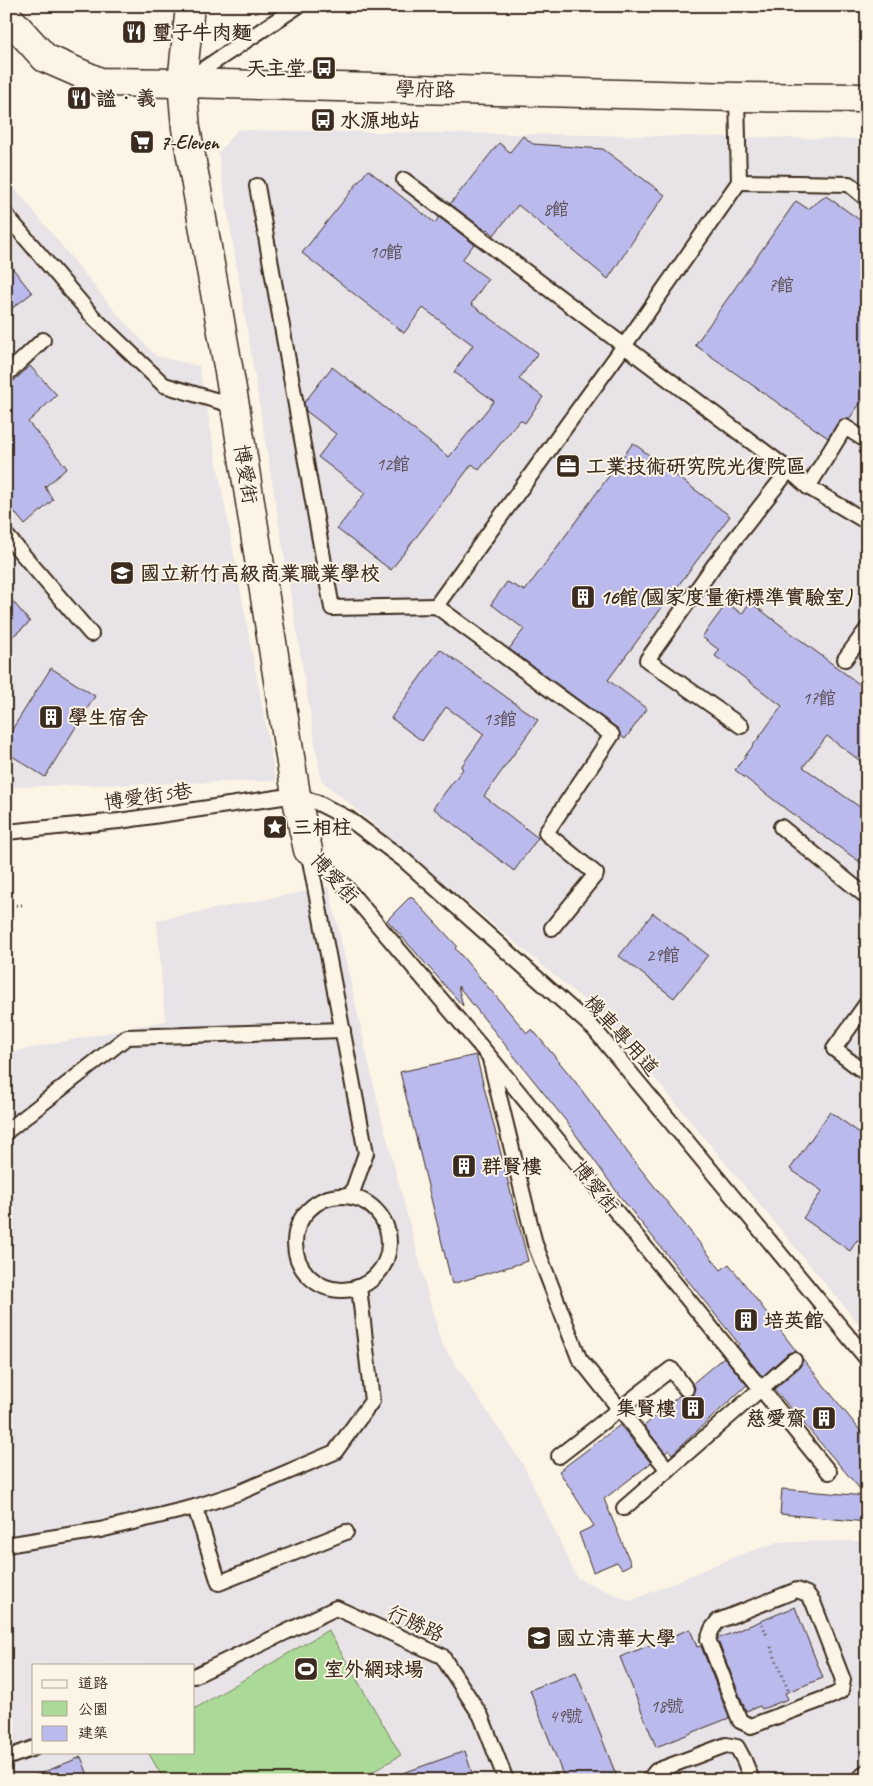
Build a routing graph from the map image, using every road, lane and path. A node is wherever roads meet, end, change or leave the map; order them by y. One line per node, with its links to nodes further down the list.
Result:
1 (190, 6): 4 (street, 博愛街)
2 (298, 6): 4 (lane)
3 (6, 15): 4 (street, 學府路)
4 (182, 83): 5 (street, 學府路); 15 (street, 博愛街)
5 (737, 97): 6 (street, 學府路); 8 (lane)
6 (867, 98)
7 (404, 180): 13 (lane)
8 (739, 182): 10 (lane); 13 (lane)
9 (257, 186): 21 (lane)
10 (867, 199)
11 (6, 215): 15 (lane)
12 (43, 340): 14 (lane)
13 (624, 346): 17 (lane); 21 (lane)
14 (6, 375)
15 (235, 406): 26 (street, 博愛街)
16 (867, 441): 18 (lane)
17 (789, 470): 18 (lane); 25 (lane)
18 (808, 487): 19 (lane)
19 (867, 522)
20 (6, 535): 23 (lane)
21 (436, 606): 33 (lane)
22 (867, 629): 24 (lane)
23 (91, 634)
24 (845, 659)
25 (741, 726)
26 (296, 795): 28 (lane, 博愛街5巷); 29 (street, 博愛街); 41 (lane, 機車專用道)
27 (781, 827): 30 (lane)
28 (6, 832)
29 (308, 850): 35 (lane); 36 (lane, 博愛街)
30 (867, 897)
31 (22, 905): 32 (path)
32 (6, 906)
33 (552, 928)
34 (867, 1003): 37 (lane)
35 (342, 1030): 38 (lane); 39 (lane)
36 (489, 1056): 44 (lane, 博愛街); 45 (lane)
37 (867, 1074)
38 (6, 1132)
39 (351, 1196): 40 (lane); 40 (lane)
40 (359, 1287): 49 (lane)
41 (867, 1359)
42 (794, 1360): 44 (lane)
43 (686, 1389): 45 (lane)
44 (762, 1389): 47 (lane); 48 (lane, 博愛街)
45 (620, 1410): 46 (lane); 47 (lane)
46 (559, 1456)
47 (668, 1470): 50 (lane)
48 (829, 1472)
49 (195, 1507): 51 (lane); 52 (lane)
50 (624, 1508)
51 (346, 1532)
52 (6, 1545)
53 (771, 1647): 55 (path)
54 (195, 1676): 59 (lane, 行勝路)
55 (795, 1709): 55 (lane)
56 (32, 1749): 57 (lane)
57 (6, 1758)
58 (867, 1772): 62 (lane)
59 (506, 1780)
60 (649, 1780): 61 (lane)
61 (752, 1780)
62 (858, 1780)

